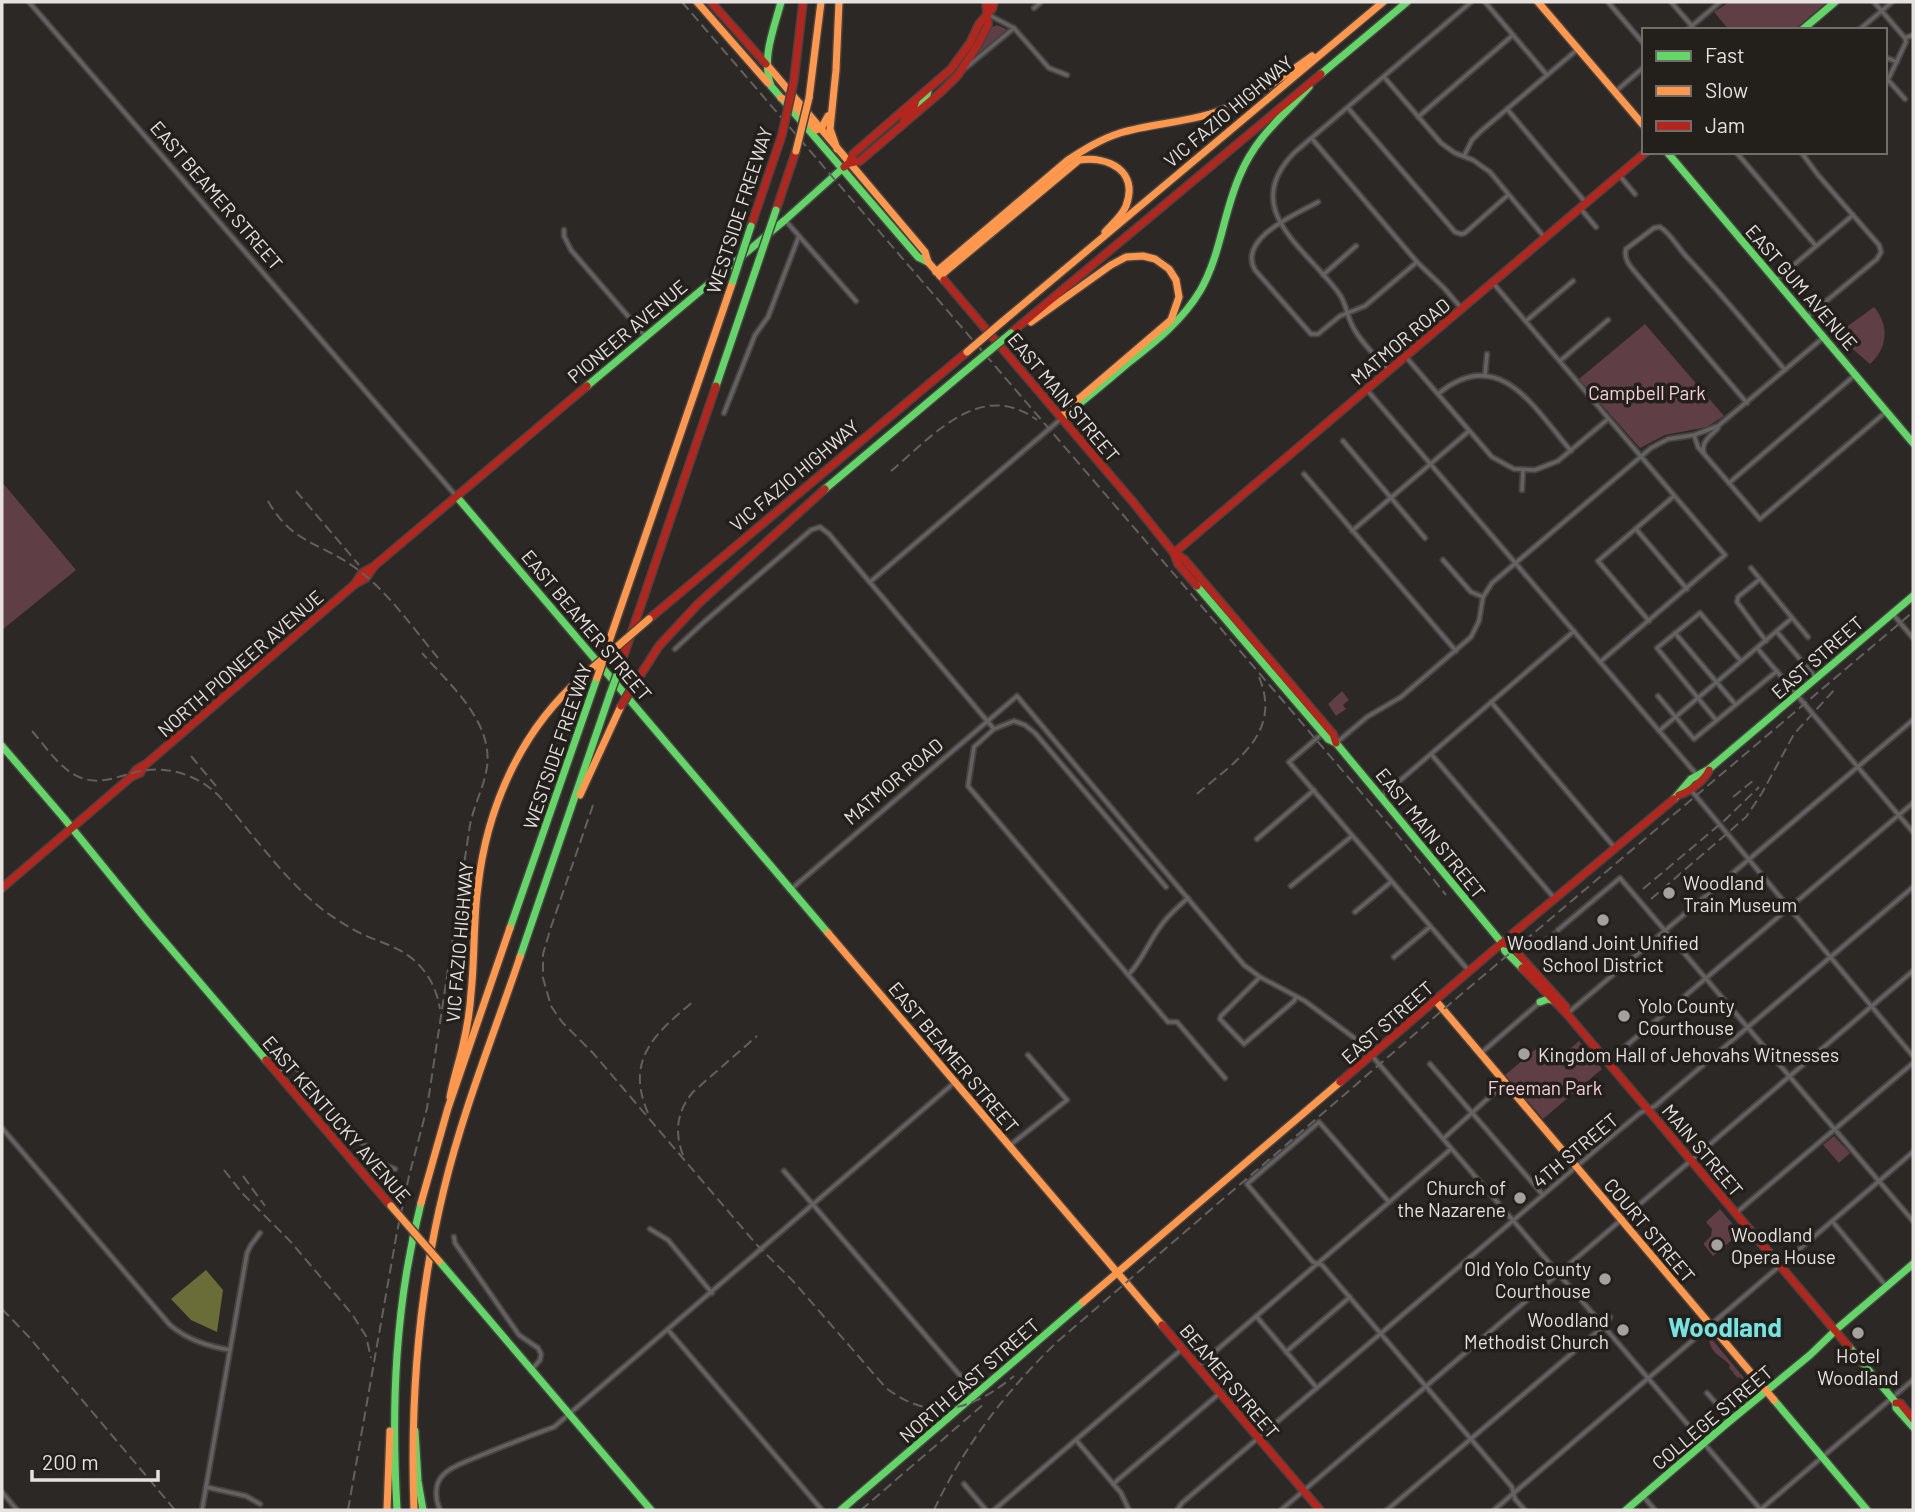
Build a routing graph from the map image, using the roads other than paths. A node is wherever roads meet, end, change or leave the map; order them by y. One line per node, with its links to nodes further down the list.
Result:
1 (29, 2): 128 (street, EAST BEAMER STREET)
2 (781, 2): 36 (main road)
3 (803, 2): 236 (main road, WESTSIDE FREEWAY, bridge)
4 (821, 2): 186 (main road, WESTSIDE FREEWAY, bridge)
5 (839, 2): 53 (main road)
6 (986, 2): 23 (main road, PIONEER AVENUE)
7 (994, 2): 23 (main road, PIONEER AVENUE)
8 (1041, 2): 21 (street)
9 (1383, 2): 31 (main road, VIC FAZIO HIGHWAY)
10 (1407, 2): 42 (main road, VIC FAZIO HIGHWAY)
11 (1471, 2): 41 (street)
12 (1485, 2): 28 (street)
13 (1538, 2): 33 (main road)
14 (1608, 2): 32 (street)
15 (1671, 2): 25 (street)
16 (1720, 2): 25 (street)
17 (1835, 2): 26 (main road)
18 (1874, 2): 22 (street)
19 (1892, 2): 22 (street)
20 (705, 3): 36 (main road, EAST MAIN STREET); 45 (main road, EAST MAIN STREET)
21 (1034, 8)
22 (1882, 10): 27 (street); 30 (street)
23 (987, 14): 24 (street); 38 (main road, PIONEER AVENUE); 46 (main road, PIONEER AVENUE)
24 (1014, 28): 38 (street); 39 (street)
25 (1690, 28)
26 (1804, 28)
27 (1861, 28)
28 (1513, 35): 40 (street); 55 (street)
29 (1913, 35): 30 (street)
30 (1905, 37): 35 (street)
31 (1337, 40): 84 (main road, VIC FAZIO HIGHWAY); 87 (main road)
32 (1642, 42)
33 (1578, 49): 40 (street); 47 (main road)
34 (1887, 58): 35 (street)
35 (1897, 62): 43 (street)
36 (766, 64): 45 (main road); 58 (main road, EAST MAIN STREET)
37 (1642, 69): 47 (street)
38 (958, 75): 54 (main road, PIONEER AVENUE)
39 (1067, 75)
40 (1547, 75): 52 (street)
41 (1384, 77): 51 (street); 55 (street)
42 (1317, 78): 98 (main road, VIC FAZIO HIGHWAY); 113 (main road)
43 (1889, 81): 44 (street); 49 (street)
44 (1887, 84)
45 (771, 86): 48 (main road, EAST MAIN STREET)
46 (928, 91): 50 (main road, PIONEER AVENUE); 54 (main road)
47 (1615, 92): 57 (main road)
48 (781, 98): 58 (main road); 67 (main road, EAST MAIN STREET)
49 (1905, 99)
50 (917, 100): 56 (main road); 66 (main road, PIONEER AVENUE)
51 (1349, 108): 59 (street); 70 (street)
52 (1507, 109): 65 (street); 72 (street)
53 (830, 111): 58 (main road); 60 (main road)
54 (917, 112): 56 (main road, PIONEER AVENUE)
55 (1418, 117): 65 (street)
56 (905, 122): 66 (main road, PIONEER AVENUE)
57 (1642, 123)
58 (820, 129): 60 (main road, EAST MAIN STREET)
59 (1312, 139): 76 (street); 86 (street)
60 (837, 149): 66 (main road, EAST MAIN STREET)
61 (1644, 154): 68 (main road, MATMOR ROAD)
62 (1669, 154): 90 (main road, EAST GUM AVENUE)
63 (1738, 154): 83 (street)
64 (1803, 154): 73 (street)
65 (1464, 156): 70 (street)
66 (849, 163): 67 (main road, PIONEER AVENUE); 80 (main road, EAST MAIN STREET)
67 (842, 169): 74 (main road, PIONEER AVENUE); 75 (main road, EAST MAIN STREET)
68 (1619, 175): 69 (street); 72 (main road, MATMOR ROAD)
69 (1635, 194)
70 (1508, 195): 81 (street)
71 (1318, 202): 76 (street)
72 (1583, 205): 77 (street); 81 (main road, MATMOR ROAD)
73 (1853, 215): 83 (street); 95 (street)
74 (785, 220): 79 (street); 99 (main road, PIONEER AVENUE)
75 (889, 223): 80 (main road); 85 (main road, EAST MAIN STREET)
76 (1279, 223): 88 (street); 94 (street)
77 (1596, 227)
78 (564, 230): 99 (street)
79 (799, 236): 92 (street); 112 (street)
80 (912, 237): 85 (main road, EAST MAIN STREET)
81 (1545, 238): 91 (main road, MATMOR ROAD)
82 (1356, 246): 88 (street)
83 (1816, 246): 90 (street)
84 (1085, 253): 87 (main road); 236 (main road, VIC FAZIO HIGHWAY, bridge)
85 (928, 262): 87 (main road, EAST MAIN STREET)
86 (1417, 262): 93 (street); 94 (street)
87 (938, 274): 113 (main road, EAST MAIN STREET)
88 (1323, 275): 94 (street)
89 (1573, 281): 97 (street)
90 (1776, 281): 95 (main road, EAST GUM AVENUE)
91 (1493, 283): 93 (main road, MATMOR ROAD); 97 (street)
92 (856, 301)
93 (1462, 309): 102 (main road, MATMOR ROAD)
94 (1348, 314): 105 (street)
95 (1807, 317): 100 (main road, EAST GUM AVENUE)
96 (1608, 320): 103 (street)
97 (1526, 321): 103 (street)
98 (1011, 333): 113 (main road); 186 (main road, VIC FAZIO HIGHWAY, bridge)
99 (645, 336): 128 (main road, PIONEER AVENUE)
100 (1824, 337): 104 (street); 106 (main road, EAST GUM AVENUE)
101 (1487, 354): 107 (street)
102 (1406, 357): 105 (main road, MATMOR ROAD); 109 (street)
103 (1560, 361): 114 (street)
104 (1785, 370): 110 (street); 110 (street)
105 (1389, 371): 108 (main road, MATMOR ROAD)
106 (1856, 374): 111 (main road, EAST GUM AVENUE); 126 (street)
107 (1485, 376): 109 (street); 120 (street)
108 (1367, 390): 123 (street); 134 (main road, MATMOR ROAD)
109 (1438, 394): 116 (street)
110 (1747, 403): 115 (street)
111 (1887, 411): 119 (main road, EAST GUM AVENUE); 126 (street)
112 (723, 413)
113 (1062, 418): 134 (main road, EAST MAIN STREET); 139 (street)
114 (1608, 419): 120 (street); 122 (street)
115 (1721, 424): 117 (street); 121 (street)
116 (1469, 430): 123 (street); 124 (street)
117 (1695, 435): 121 (street); 122 (street)
118 (1343, 441): 130 (street)
119 (1913, 443)
120 (1571, 451): 124 (street)
121 (1705, 455): 126 (street)
122 (1641, 457): 129 (street); 136 (street)
123 (1431, 464): 130 (street); 136 (street)
124 (1523, 470): 127 (street)
125 (1304, 474): 132 (street)
126 (1729, 483)
127 (1522, 490)
128 (457, 496): 187 (main road, NORTH PIONEER AVENUE); 200 (main road, EAST BEAMER STREET)
129 (1674, 496): 131 (street); 140 (street)
130 (1391, 498): 132 (street); 133 (street)
131 (1636, 529): 140 (street); 145 (street)
132 (1353, 531): 154 (street)
133 (1424, 538)
134 (1174, 553): 171 (main road, EAST MAIN STREET); 172 (main road, EAST MAIN STREET)
135 (1443, 560): 142 (street)
136 (1515, 563): 142 (street); 146 (street)
137 (1751, 568): 138 (street)
138 (1760, 579): 144 (street); 151 (street)
139 (870, 582): 153 (street); 168 (street)
140 (1687, 589): 145 (street)
141 (1913, 596): 143 (main road, EAST STREET)
142 (1483, 597): 154 (street)
143 (1892, 613): 150 (street); 158 (main road, EAST STREET)
144 (1792, 618): 147 (street); 149 (street)
145 (1649, 621): 156 (street)
146 (1574, 631): 156 (street); 163 (street)
147 (1777, 632): 151 (street); 158 (street)
148 (1675, 633): 155 (street); 159 (street); 162 (street)
149 (1808, 636)
150 (1913, 638)
151 (1766, 641): 152 (street)
152 (1757, 648): 155 (street); 157 (street)
153 (675, 649)
154 (1456, 651): 172 (street)
155 (1741, 661): 159 (street)
156 (1600, 662): 170 (street)
157 (1777, 671): 160 (street); 164 (street)
158 (1817, 679): 160 (main road, EAST STREET)
159 (1717, 682): 162 (street); 164 (street)
160 (1797, 695): 175 (street); 176 (main road, EAST STREET)
161 (1658, 696): 165 (street)
162 (1698, 697): 165 (street); 166 (street)
163 (1491, 702): 174 (street); 191 (street)
164 (1735, 704): 166 (street)
165 (1676, 718): 166 (street); 170 (street)
166 (1716, 720)
167 (1913, 720): 175 (street)
168 (988, 721): 169 (street); 178 (street, MATMOR ROAD); 200 (street, MATMOR ROAD)
169 (994, 729): 179 (street); 213 (street)
170 (1659, 731): 177 (street)
171 (1322, 733): 172 (main road, EAST MAIN STREET); 181 (street)
172 (1336, 743): 183 (main road, EAST MAIN STREET)
173 (2, 746): 187 (main road, EAST KENTUCKY AVENUE)
174 (1431, 754): 183 (street); 202 (street)
175 (1858, 767): 185 (street); 192 (street)
176 (1709, 769): 177 (main road, EAST STREET); 180 (main road, EAST STREET)
177 (1697, 775): 182 (main road, EAST STREET)
178 (1090, 782): 179 (street); 193 (street)
179 (1083, 788): 194 (street)
180 (1690, 789): 182 (main road, EAST STREET); 192 (street)
181 (1314, 790): 189 (street); 190 (street)
182 (1679, 795): 191 (main road, EAST STREET)
183 (1382, 796): 207 (main road, EAST MAIN STREET)
184 (1913, 803): 185 (street)
185 (1899, 815): 188 (street); 203 (street)
186 (567, 822): 291 (main road, WESTSIDE FREEWAY)
187 (72, 829): 199 (main road, NORTH PIONEER AVENUE); 231 (main road, EAST KENTUCKY AVENUE)
188 (1913, 832)
189 (1352, 835): 195 (street); 196 (street)
190 (1257, 839)
191 (1615, 848): 202 (main road, EAST STREET)
192 (1750, 859): 203 (street); 206 (street)
193 (1164, 870): 194 (street); 201 (street)
194 (1157, 876): 197 (street)
195 (1392, 881): 204 (street); 205 (street)
196 (1291, 886)
197 (1166, 887)
198 (1913, 887): 210 (street, 4TH STREET)
199 (2, 888)
200 (790, 890): 234 (main road, EAST BEAMER STREET)
201 (1188, 898): 213 (street); 214 (street)
202 (1555, 899): 207 (main road, EAST STREET)
203 (1790, 908): 210 (street); 215 (street)
204 (1355, 912)
205 (1431, 926): 209 (street); 211 (street)
206 (1664, 932): 208 (street); 215 (street); 222 (street)
207 (1502, 943): 211 (main road, EAST STREET); 216 (main road, MAIN STREET); 222 (main road, MAIN STREET)
208 (1536, 948)
209 (1394, 957)
210 (1831, 957): 221 (street); 223 (street, 4TH STREET)
211 (1470, 971): 219 (main road, EAST STREET)
212 (1913, 971): 221 (street)
213 (1128, 975): 233 (street)
214 (1260, 977): 217 (street); 217 (street)
215 (1706, 979): 223 (street); 228 (street)
216 (1543, 991): 218 (main road, MAIN STREET); 220 (main road)
217 (1296, 997): 226 (street)
218 (1552, 1000): 220 (main road); 222 (main road, MAIN STREET)
219 (1436, 1001): 224 (main road, COURT STREET); 226 (main road, EAST STREET)
220 (1540, 1002): 224 (street)
221 (1872, 1006): 227 (street); 232 (street)
222 (1567, 1015): 228 (main road, MAIN STREET)
223 (1747, 1028): 232 (street); 237 (street, 4TH STREET)
224 (1480, 1054): 235 (main road, COURT STREET)
225 (1028, 1055): 242 (street)
226 (1373, 1055): 241 (street); 264 (main road, EAST STREET)
227 (1913, 1056)
228 (1608, 1062): 237 (main road, MAIN STREET)
229 (1913, 1063): 240 (street)
230 (1430, 1065): 238 (street)
231 (278, 1073): 247 (street); 281 (main road, EAST KENTUCKY AVENUE, bridge)
232 (1789, 1077): 240 (street); 245 (street)
233 (1225, 1078)
234 (955, 1082): 242 (main road, EAST BEAMER STREET); 252 (street)
235 (1505, 1083): 238 (street); 246 (main road, COURT STREET)
236 (449, 1108): 271 (main road, WESTSIDE FREEWAY)
237 (1647, 1109): 245 (main road, MAIN STREET); 246 (street, 4TH STREET)
238 (1472, 1112): 241 (street); 250 (street)
239 (2, 1128): 278 (street)
240 (1835, 1130): 249 (street); 253 (street)
241 (1443, 1139): 243 (street)
242 (1009, 1146): 264 (main road, EAST BEAMER STREET)
243 (1451, 1149): 251 (street); 255 (street)
244 (1913, 1152): 249 (street)
245 (1691, 1160): 253 (main road, MAIN STREET); 254 (street)
246 (1576, 1167): 250 (street, 4TH STREET); 254 (main road, COURT STREET)
247 (395, 1169)
248 (784, 1171): 252 (street)
249 (1879, 1181): 256 (street); 257 (street)
250 (1543, 1195): 255 (street, 4TH STREET)
251 (1389, 1202): 261 (street); 261 (street)
252 (813, 1204): 267 (street); 289 (street)
253 (1736, 1213): 263 (main road, MAIN STREET)
254 (1621, 1220): 265 (street); 273 (main road, COURT STREET)
255 (1514, 1221): 265 (street); 276 (street, 4TH STREET)
256 (1913, 1221)
257 (1832, 1222): 263 (street); 266 (street)
258 (650, 1229): 267 (street)
259 (260, 1233): 278 (street)
260 (454, 1237): 281 (street)
261 (1318, 1263): 268 (street); 269 (street)
262 (1913, 1265): 266 (main road, COLLEGE STREET)
263 (1780, 1266): 273 (street); 275 (main road, MAIN STREET)
264 (1117, 1273): 277 (main road, BEAMER STREET); 289 (main road, NORTH EAST STREET)
265 (1559, 1273): 272 (street); 284 (street)
266 (1887, 1287): 275 (main road, COLLEGE STREET)
267 (712, 1293): 274 (street)
268 (1350, 1297): 276 (street); 279 (street)
269 (1256, 1316): 279 (street); 280 (street)
270 (1610, 1317): 272 (street)
271 (399, 1321): 311 (main road); 312 (main road, WESTSIDE FREEWAY)
272 (1604, 1326): 282 (street); 297 (street)
273 (1710, 1326): 282 (street); 286 (main road, COURT STREET)
274 (668, 1330): 292 (street); 317 (street)
275 (1835, 1332): 286 (main road, COLLEGE STREET); 290 (main road, MAIN STREET)
276 (1381, 1334): 284 (street); 285 (street, 4TH STREET)
277 (1182, 1349): 280 (main road, BEAMER STREET); 298 (street)
278 (230, 1350): 303 (street)
279 (1286, 1352): 285 (street)
280 (1198, 1367): 287 (main road, BEAMER STREET)
281 (532, 1369): 292 (main road, EAST KENTUCKY AVENUE)
282 (1649, 1379): 299 (street); 306 (street)
283 (1913, 1380): 290 (street)
284 (1426, 1386): 297 (street); 304 (street)
285 (1317, 1388): 296 (street, 4TH STREET)
286 (1766, 1392): 294 (main road, COLLEGE STREET); 300 (main road, COURT STREET)
287 (1220, 1393): 296 (main road, BEAMER STREET); 302 (street)
288 (1707, 1393): 294 (street)
289 (976, 1394): 318 (main road, NORTH EAST STREET)
290 (1894, 1400): 293 (main road, MAIN STREET); 295 (main road, MAIN STREET); 300 (street)
291 (412, 1409): 313 (main road, WESTSIDE FREEWAY); 314 (main road)
292 (569, 1415): 315 (street); 316 (main road, EAST KENTUCKY AVENUE)
293 (1913, 1419)
294 (1731, 1420): 299 (main road, COLLEGE STREET)
295 (1913, 1427)
296 (1258, 1438): 304 (main road, BEAMER STREET); 322 (street, 4TH STREET)
297 (1471, 1439): 306 (street); 325 (street)
298 (1076, 1440): 302 (street); 320 (street)
299 (1704, 1444): 307 (main road, COLLEGE STREET); 330 (street)
300 (1822, 1457): 330 (street); 331 (main road, COURT STREET)
301 (964, 1484): 319 (street)
302 (1113, 1484): 321 (street)
303 (206, 1488): 308 (street); 310 (street)
304 (1303, 1491): 323 (street); 324 (main road, BEAMER STREET)
305 (2, 1492): 309 (street)
306 (1514, 1493): 326 (street); 327 (street)
307 (1643, 1496): 328 (main road, COLLEGE STREET); 329 (street)
308 (260, 1504)
309 (17, 1510)
310 (202, 1510)
311 (387, 1510)
312 (397, 1510)
313 (414, 1510)
314 (423, 1510)
315 (440, 1510)
316 (651, 1510)
317 (822, 1510)
318 (841, 1510)
319 (986, 1510)
320 (994, 1510)
321 (1129, 1510)
322 (1177, 1510)
323 (1280, 1510)
324 (1320, 1510)
325 (1387, 1510)
326 (1494, 1510)
327 (1525, 1510)
328 (1626, 1510)
329 (1656, 1510)
330 (1761, 1510)
331 (1867, 1510)

